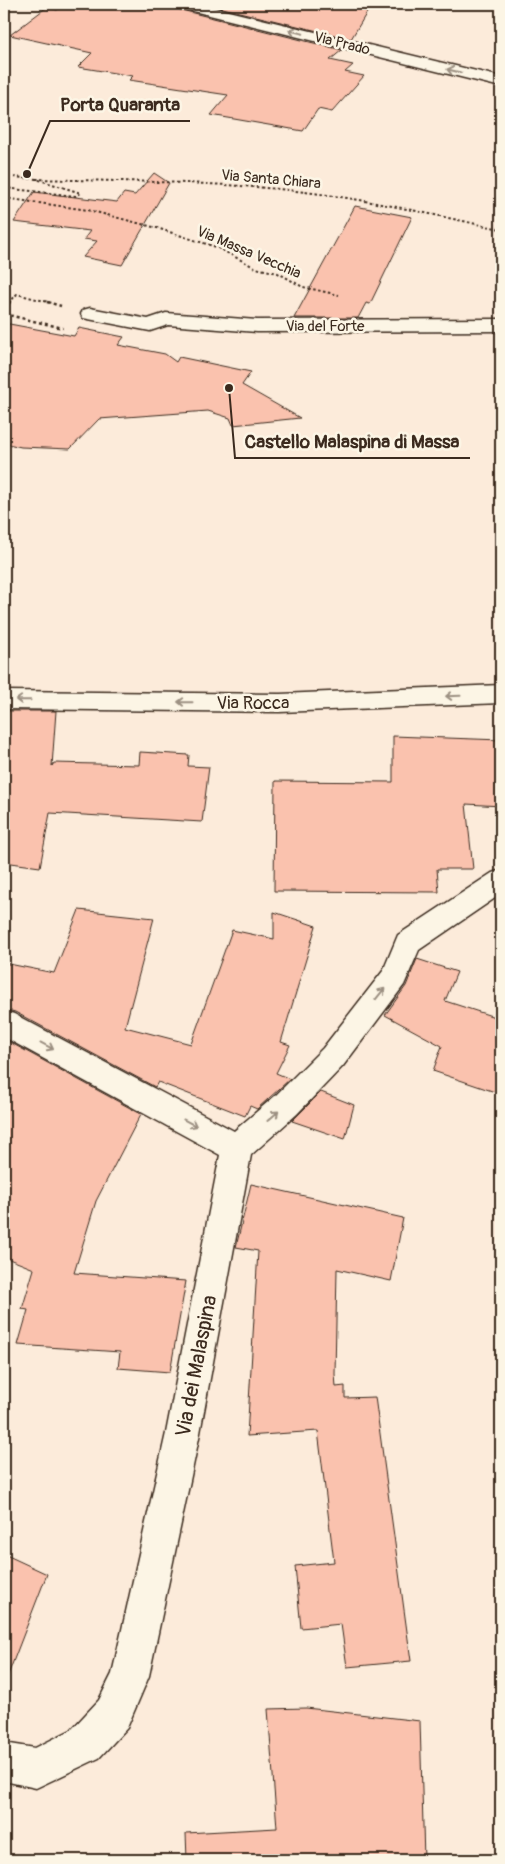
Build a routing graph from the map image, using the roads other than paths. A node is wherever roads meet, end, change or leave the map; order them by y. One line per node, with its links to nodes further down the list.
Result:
1 (182, 4): 2 (street, Via Prado, one-way to 1)
2 (501, 82)
3 (90, 314): 4 (street, Via del Forte)
4 (501, 325)
5 (501, 694): 6 (street, Via Rocca, one-way to 6)
6 (4, 700)
7 (501, 880): 9 (street, one-way to 7)
8 (4, 1023): 9 (street, one-way to 9)
9 (237, 1148): 10 (street, Via dei Malaspina)
10 (4, 1762)

